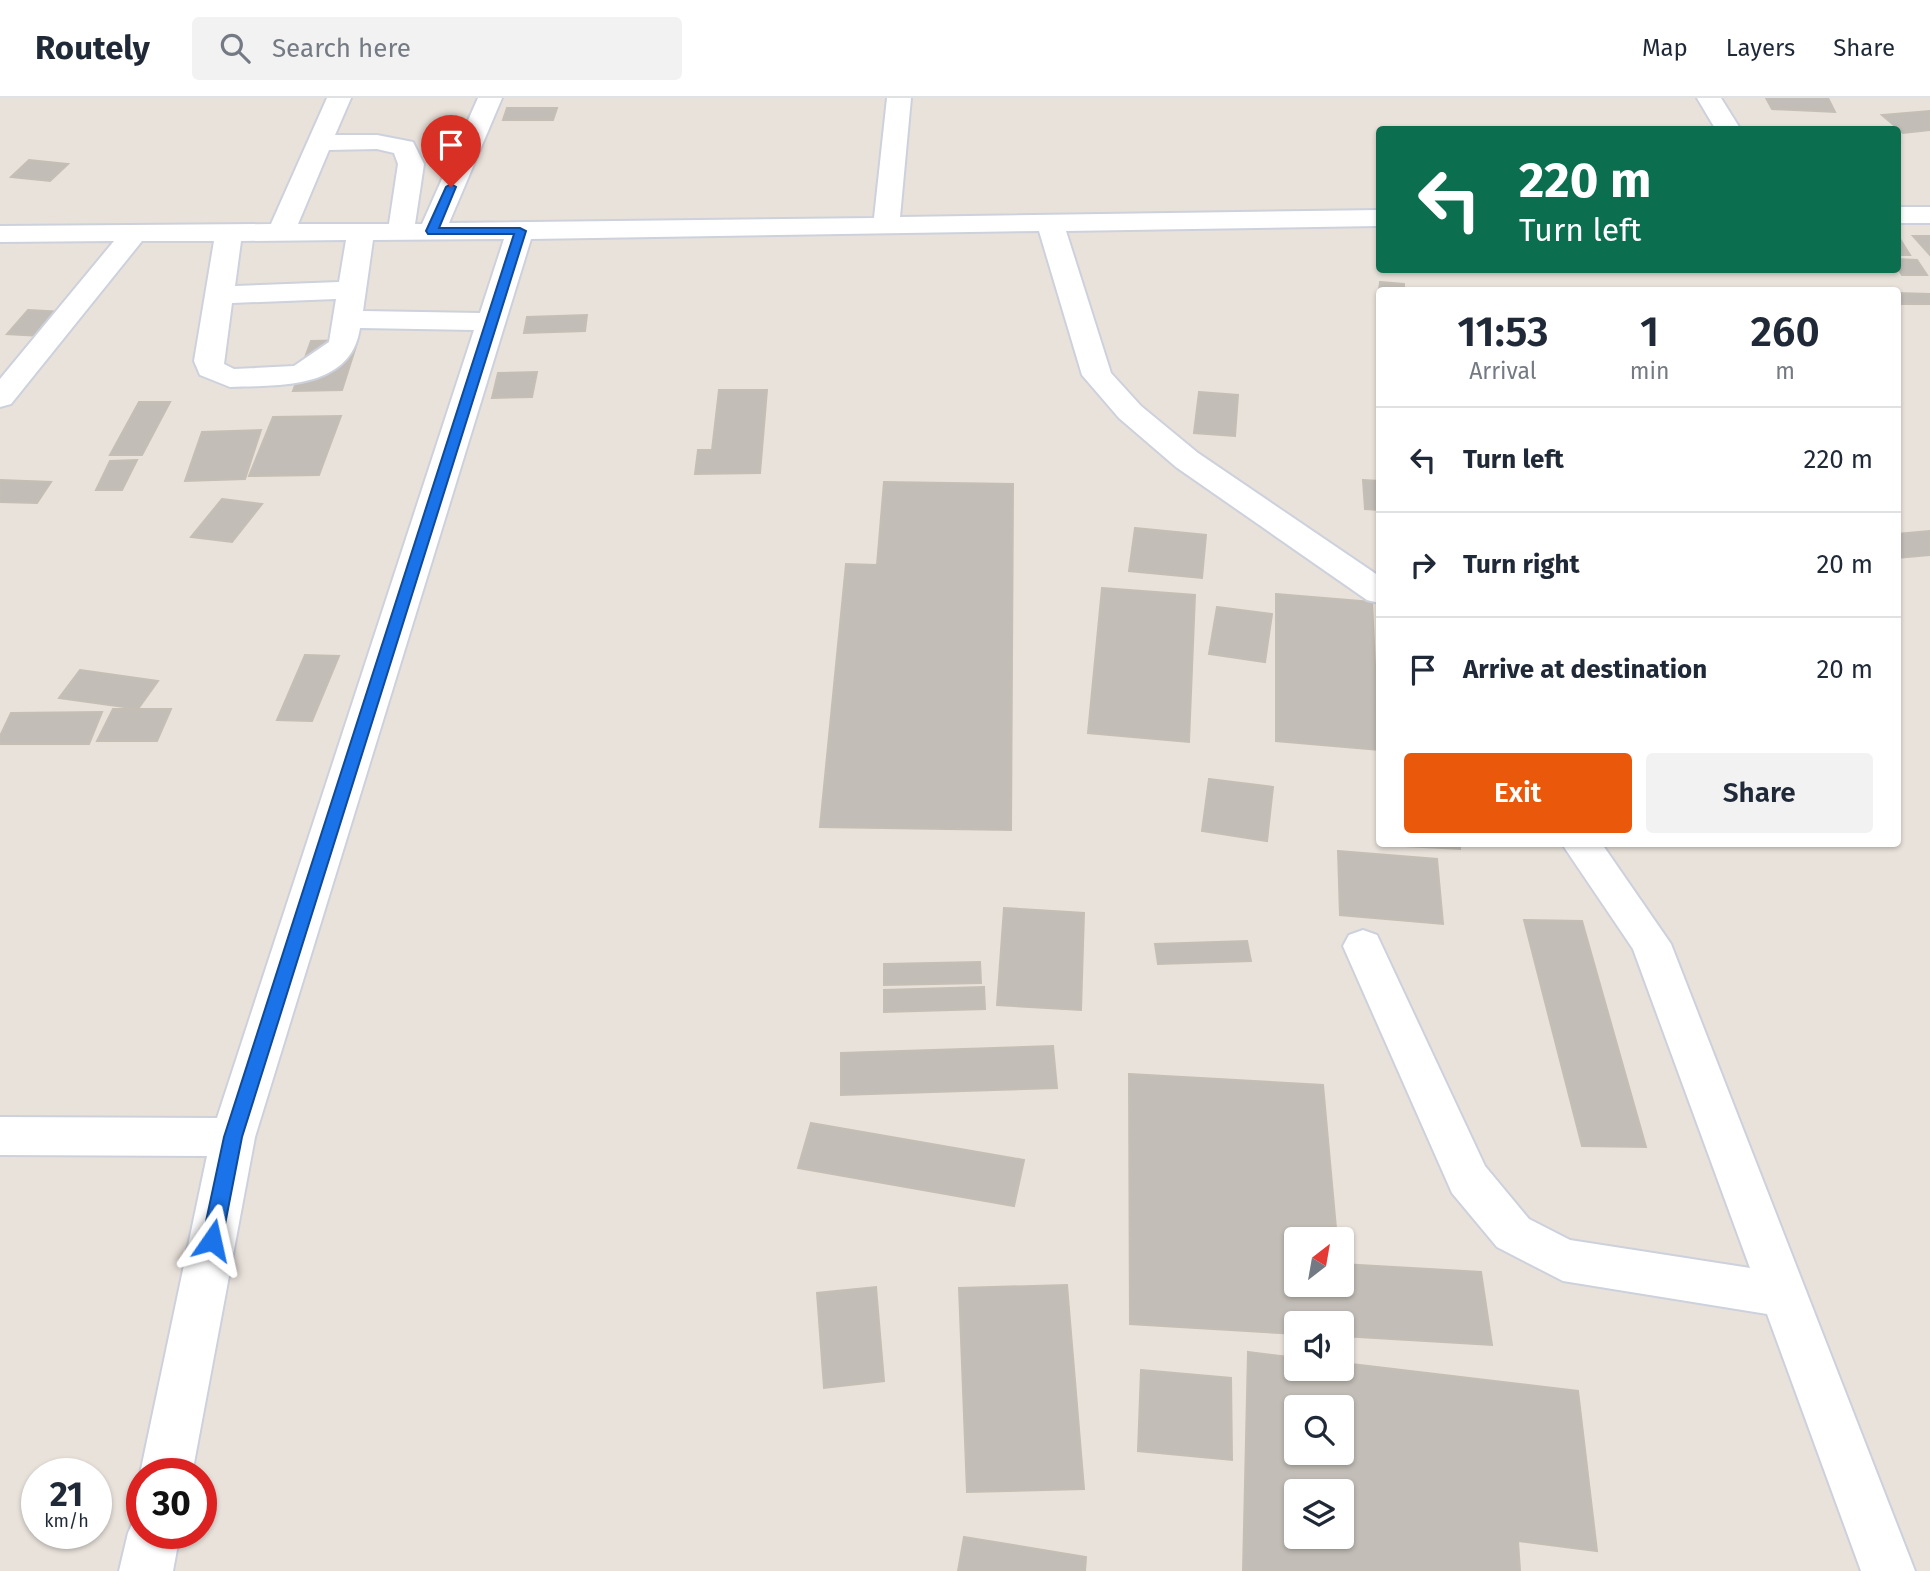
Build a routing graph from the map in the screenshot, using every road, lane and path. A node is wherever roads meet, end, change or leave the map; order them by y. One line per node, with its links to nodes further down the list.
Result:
1 (339, 98): 6 (street)
2 (490, 98): 12 (street)
3 (899, 98): 11 (street)
4 (1709, 98): 5 (street)
5 (1726, 126)
6 (319, 143): 14 (street); 16 (street)
7 (1901, 215): 8 (street)
8 (1930, 215)
9 (1376, 218): 10 (street)
10 (1050, 222): 11 (street); 25 (street)
11 (886, 225): 13 (street)
12 (432, 231): 13 (street); 16 (street)
13 (520, 231): 23 (street)
14 (281, 232): 15 (street); 18 (street)
15 (361, 232): 16 (street); 20 (street)
16 (401, 232)
17 (135, 233): 18 (street); 19 (street); 24 (street)
18 (229, 233): 21 (street)
19 (0, 234)
20 (352, 290): 21 (street); 22 (street)
21 (220, 295): 22 (street)
22 (348, 319): 23 (street)
23 (491, 322): 29 (street)
24 (0, 398)
25 (1376, 590)
26 (1583, 847): 30 (street)
27 (1363, 946): 30 (street)
28 (0, 1136): 29 (street)
29 (233, 1137): 31 (street)
30 (1784, 1295): 34 (street)
31 (169, 1458)
32 (151, 1549): 33 (street)
33 (146, 1571)
34 (1888, 1571)

